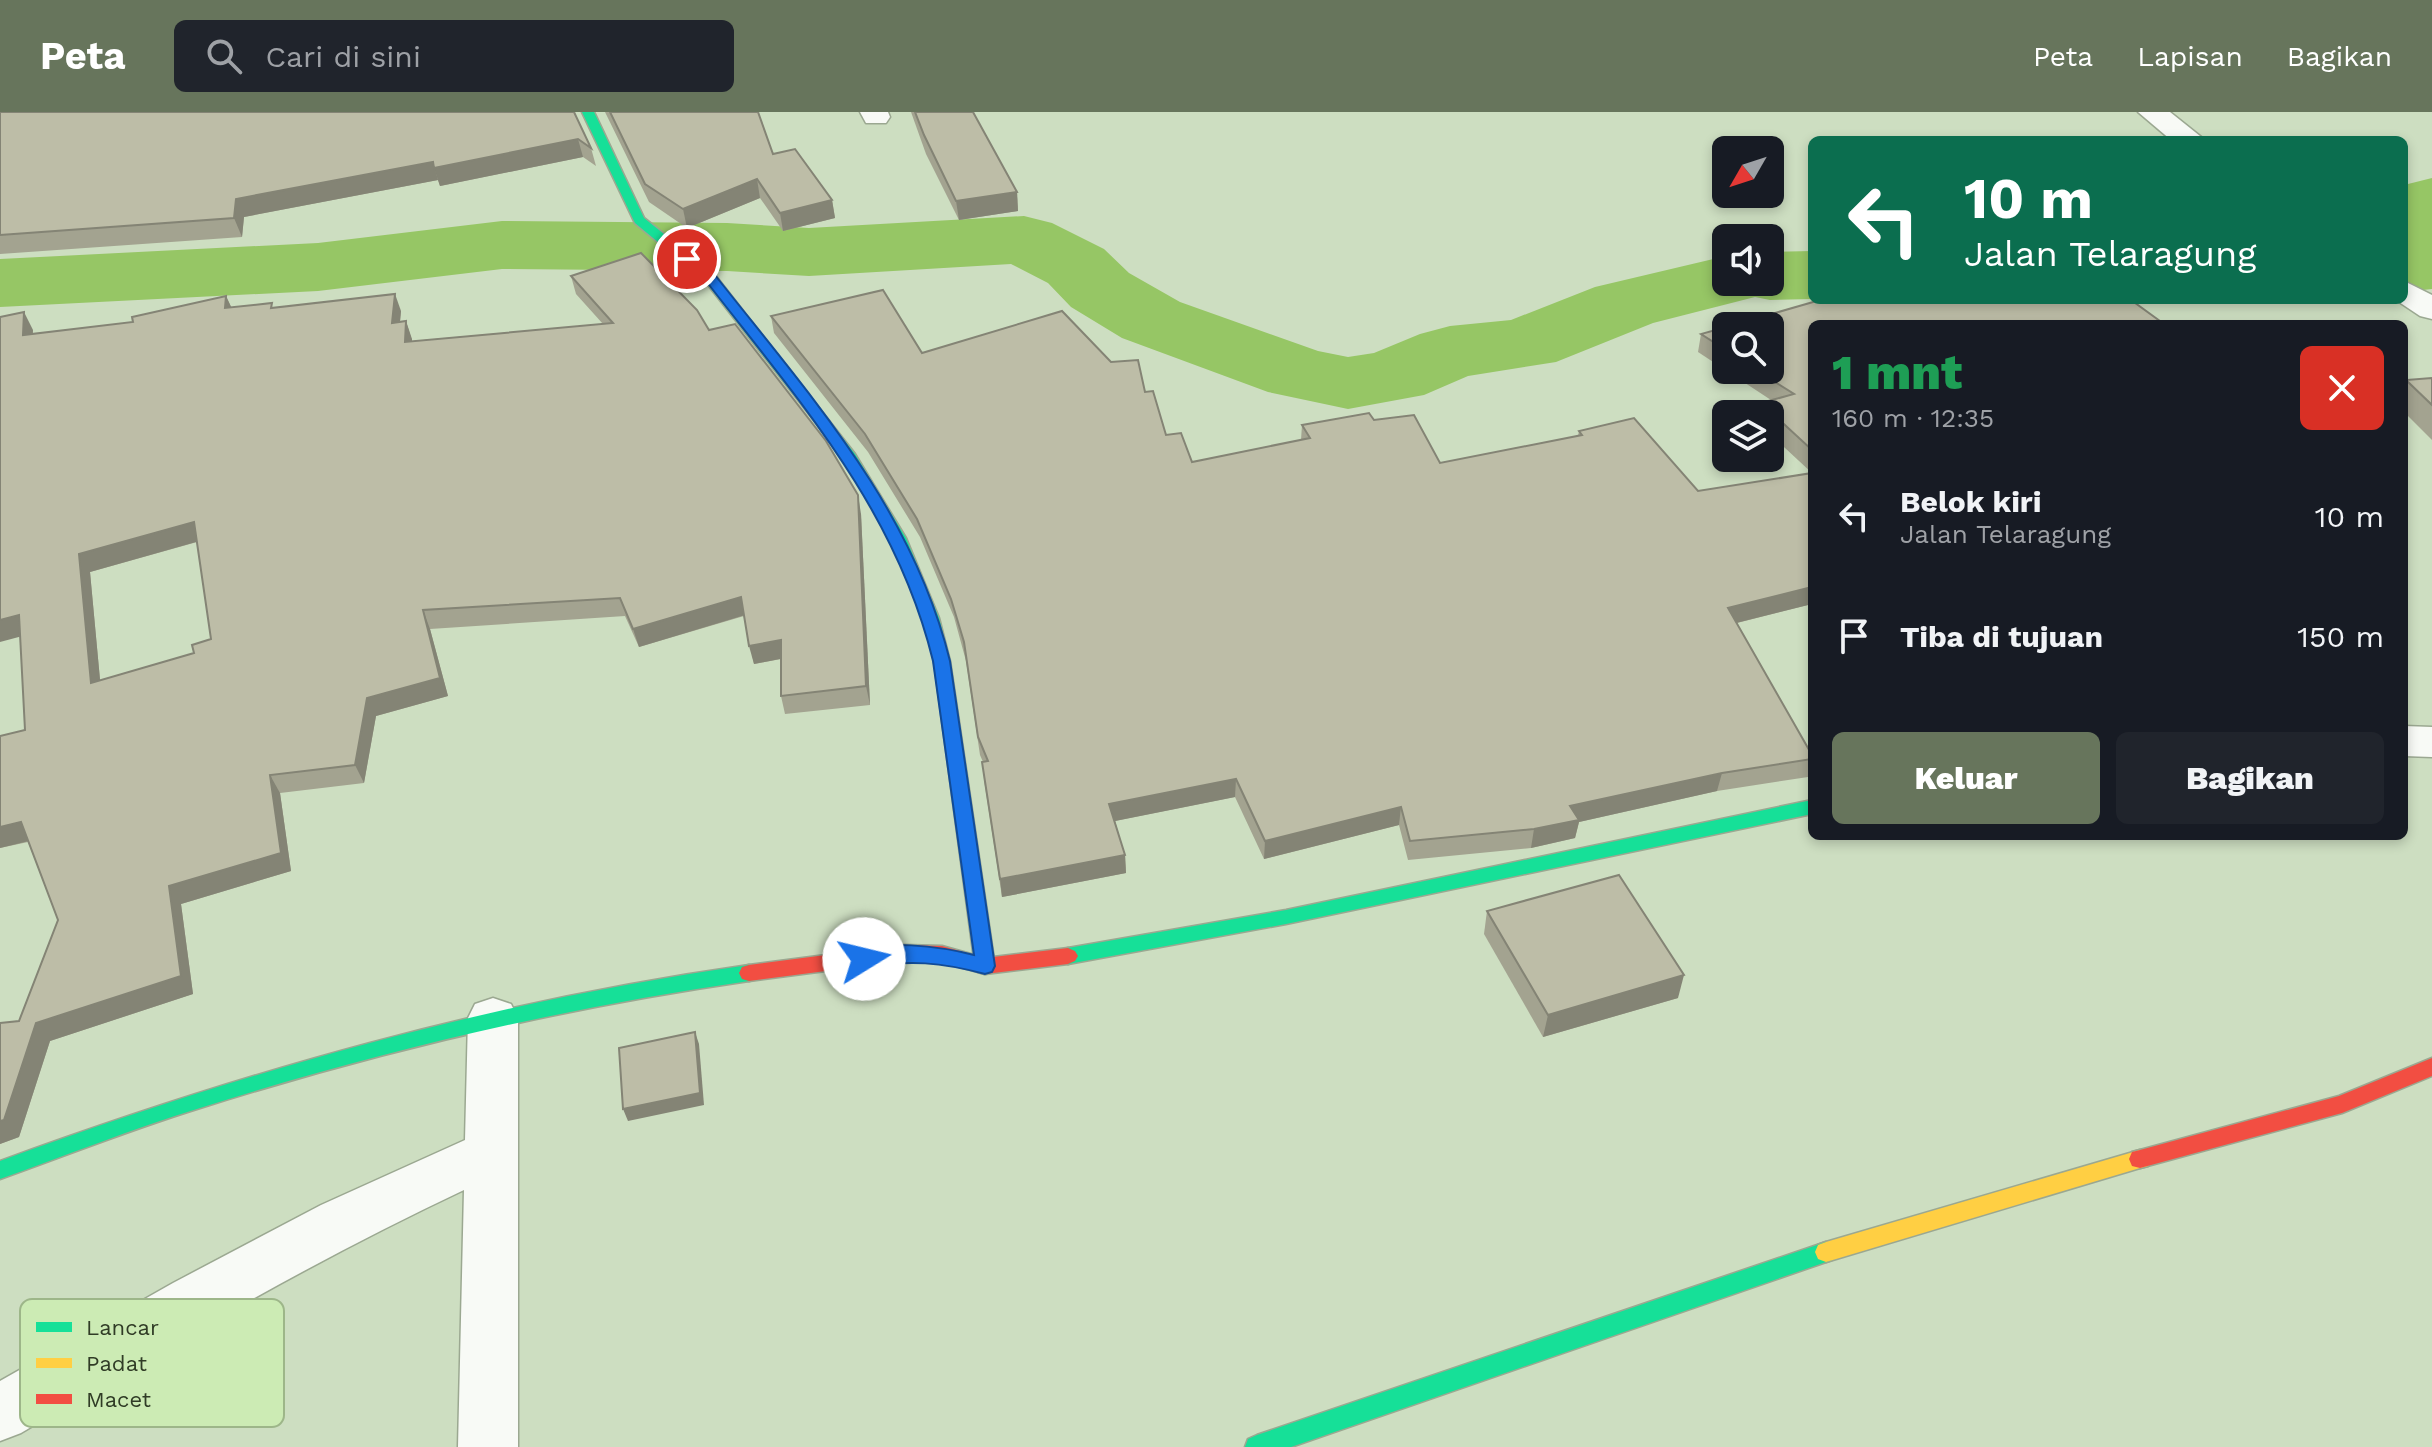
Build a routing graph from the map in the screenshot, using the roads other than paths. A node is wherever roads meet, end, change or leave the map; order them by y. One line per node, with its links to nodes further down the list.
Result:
1 (588, 112): 9 (street)
2 (2152, 112): 3 (street)
3 (2185, 136)
4 (2408, 294): 5 (street)
5 (2432, 309)
6 (2408, 741): 7 (street)
7 (2432, 742)
8 (1808, 808): 9 (street)
9 (985, 966): 10 (street)
10 (493, 1018): 12 (street); 13 (street)
11 (2432, 1067): 18 (street)
12 (490, 1153): 14 (street); 17 (street)
13 (0, 1170)
14 (197, 1299)
15 (20, 1401): 16 (street)
16 (0, 1413)
17 (488, 1447)
18 (1257, 1447)

